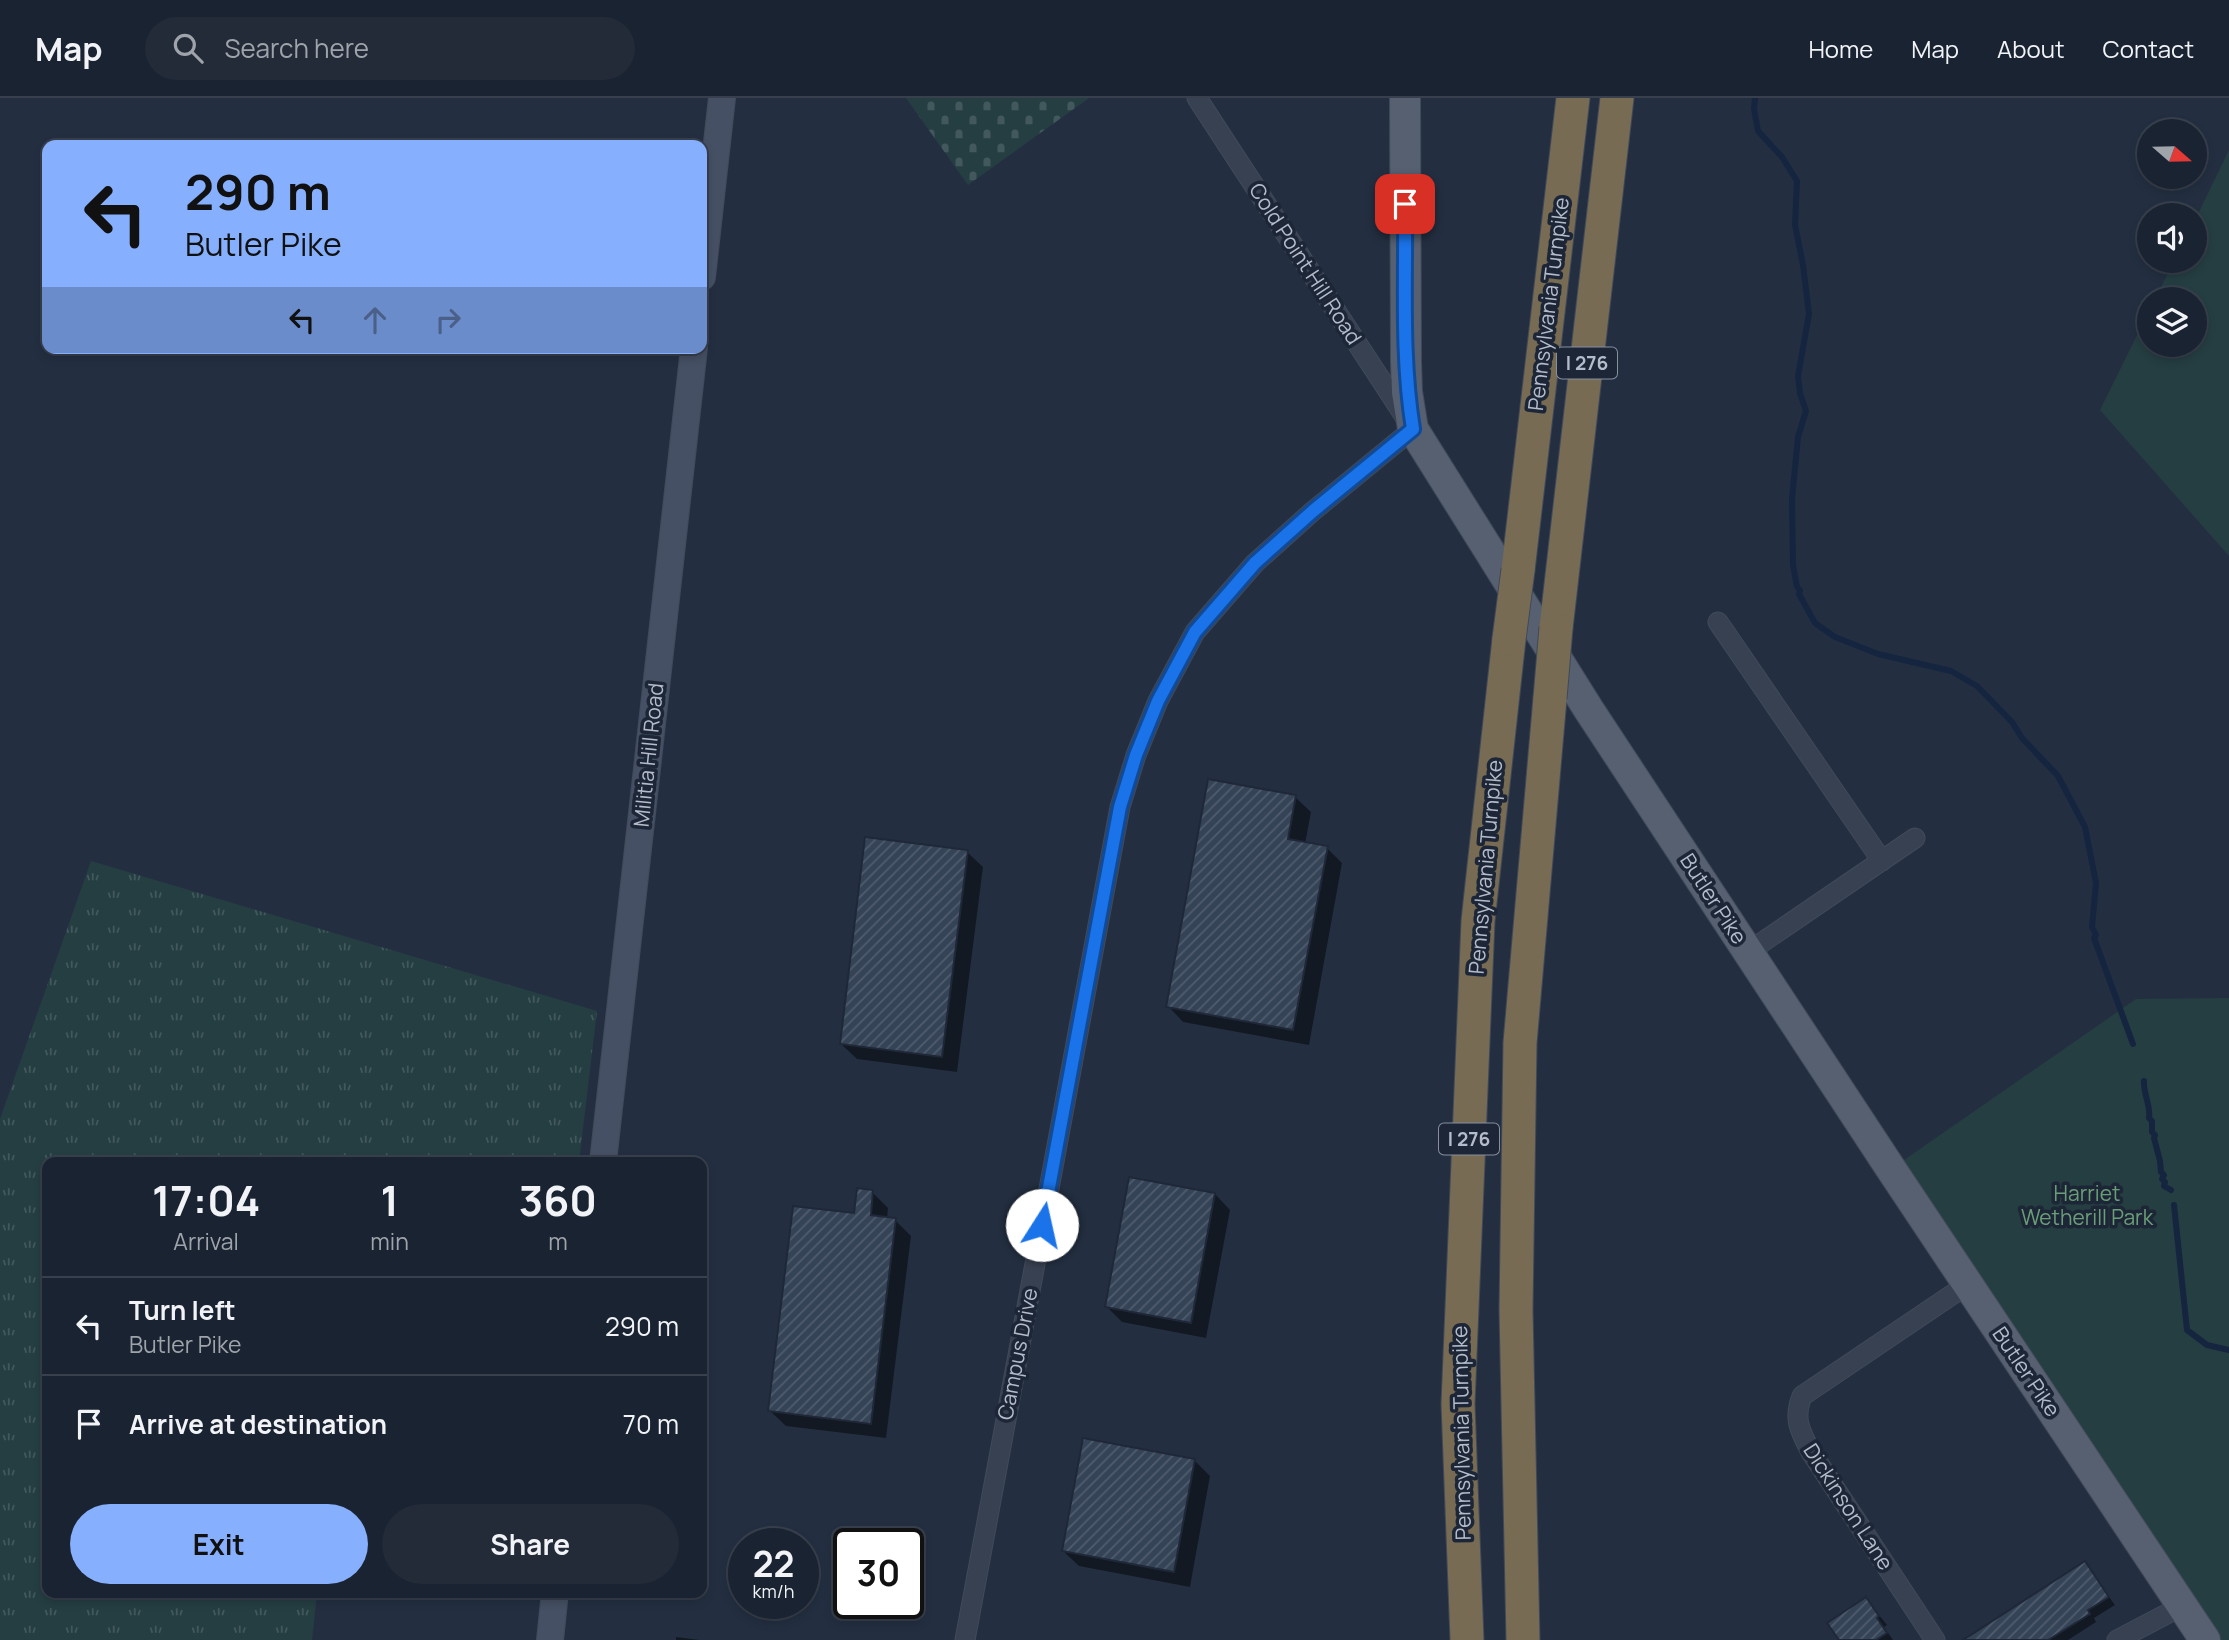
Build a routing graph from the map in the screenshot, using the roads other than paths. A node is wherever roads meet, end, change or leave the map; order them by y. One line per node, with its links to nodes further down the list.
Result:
1 (722, 98): 6 (street)
2 (1196, 98): 8 (street, Cold Point Hill Road)
3 (1405, 98): 8 (main road, Butler Pike)
4 (1573, 98): 19 (highway, Pennsylvania Turnpike / I 276, bridge)
5 (1617, 98): 20 (highway, Pennsylvania Turnpike / I 276, bridge)
6 (707, 232)
7 (693, 354): 13 (street, Militia Hill Road)
8 (1413, 429): 12 (main road, Butler Pike); 18 (street, Campus Drive)
9 (1718, 622): 11 (street)
10 (1915, 838): 11 (street)
11 (1882, 861): 12 (street)
12 (1748, 952): 14 (main road, Butler Pike)
13 (604, 1157)
14 (1968, 1284): 16 (main road, Butler Pike); 21 (street, Dickinson Lane)
15 (554, 1598): 17 (street)
16 (2182, 1606): 22 (street); 23 (main road, Butler Pike)
17 (550, 1640)
18 (965, 1640)
19 (1467, 1640)
20 (1523, 1640)
21 (1935, 1640)
22 (2117, 1640)
23 (2205, 1640)

